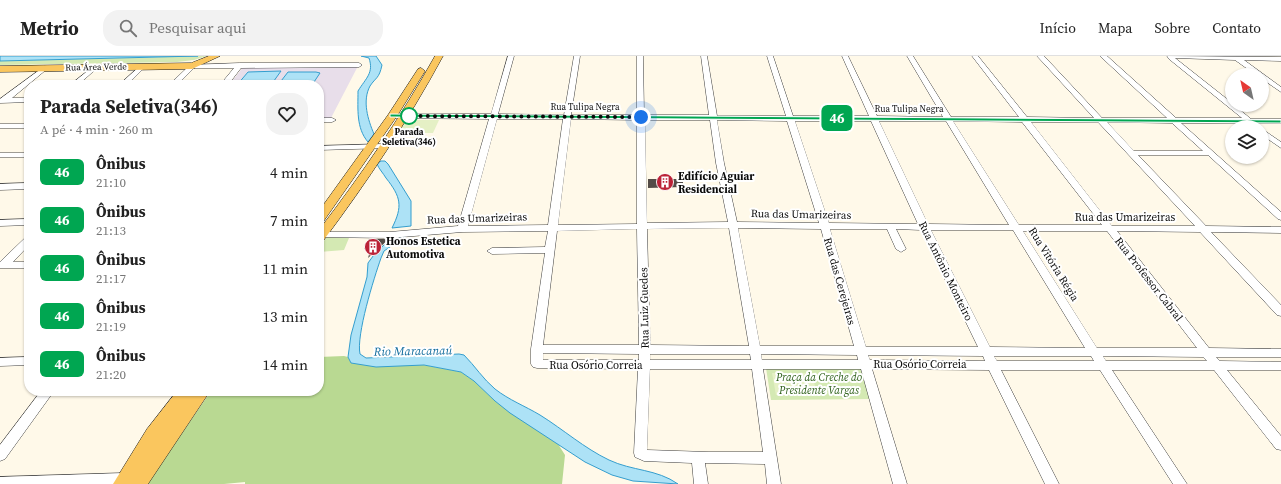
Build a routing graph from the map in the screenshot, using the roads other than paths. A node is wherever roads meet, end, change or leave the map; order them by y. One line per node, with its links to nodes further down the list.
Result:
1 (216, 56): 20 (main road)
2 (431, 56): 36 (main road)
3 (439, 56): 37 (main road)
4 (511, 56): 39 (street)
5 (577, 56): 40 (street)
6 (640, 56): 41 (street, Rua Luiz Guedes)
7 (704, 56): 38 (street)
8 (770, 56): 42 (street, Rua das Cerejeiras)
9 (845, 56): 43 (street, Rua Antônio Monteiro)
10 (910, 56): 44 (street, Rua Vitória Régia)
11 (975, 56): 45 (street, Rua Professor Cabral)
12 (1040, 56): 48 (street)
13 (1103, 56): 50 (street)
14 (1170, 56): 49 (street)
15 (1174, 56): 16 (street)
16 (1236, 57): 17 (street); 24 (street)
17 (1281, 59)
18 (240, 65): 19 (street, Rua Área Verde); 20 (street, Rua Área Verde); 30 (street)
19 (359, 65)
20 (192, 66): 21 (main road, Rua Área Verde); 29 (street)
21 (142, 67): 23 (main road, Rua Área Verde); 28 (street)
22 (45, 68): 23 (main road, Rua Área Verde); 25 (main road, Rua Área Verde); 26 (street)
23 (94, 68): 27 (street)
24 (1250, 68)
25 (0, 69)
26 (29, 80)
27 (80, 80)
28 (128, 80)
29 (178, 80)
30 (228, 80)
31 (1269, 82): 33 (street)
32 (24, 84): 35 (street)
33 (1281, 90)
34 (24, 100): 35 (street)
35 (2, 101)
36 (392, 116): 37 (street, Rua Tulipa Negra); 59 (main road)
37 (404, 116): 39 (street, Rua Tulipa Negra); 57 (main road)
38 (714, 116): 41 (street, Rua Tulipa Negra); 42 (street, Rua Tulipa Negra); 71 (street)
39 (493, 117): 40 (street, Rua Tulipa Negra); 78 (street)
40 (567, 117): 41 (street, Rua Tulipa Negra); 76 (street)
41 (641, 117): 72 (street, Rua Luiz Guedes)
42 (789, 118): 43 (street, Rua Tulipa Negra); 73 (street, Rua das Cerejeiras)
43 (873, 118): 44 (street, Rua Tulipa Negra); 75 (street, Rua Antônio Monteiro)
44 (948, 119): 45 (street, Rua Tulipa Negra); 77 (street, Rua Vitória Régia)
45 (1023, 119): 48 (street, Rua Tulipa Negra); 81 (street, Rua Professor Cabral)
46 (324, 120): 47 (street)
47 (332, 120)
48 (1101, 120): 50 (street, Rua Tulipa Negra); 61 (street)
49 (1249, 120)
50 (1174, 121): 51 (street, Rua Tulipa Negra); 62 (street)
51 (1225, 121)
52 (1269, 121): 53 (street, Rua Tulipa Negra)
53 (1281, 121)
54 (0, 126): 55 (street)
55 (24, 126)
56 (1269, 137): 58 (street)
57 (384, 146): 59 (street); 80 (main road)
58 (1281, 146)
59 (370, 147): 60 (street); 67 (main road)
60 (324, 148)
61 (1132, 153): 62 (street); 79 (street)
62 (1210, 153): 68 (street)
63 (0, 155): 64 (street)
64 (24, 155)
65 (24, 186): 66 (street)
66 (0, 187)
67 (324, 212)
68 (1281, 217)
69 (0, 222): 70 (street)
70 (24, 222)
71 (733, 225): 72 (street, Rua das Umarizeiras); 73 (street, Rua das Umarizeiras); 94 (street)
72 (642, 226): 76 (street, Rua das Umarizeiras); 92 (street, Rua Luiz Guedes)
73 (825, 226): 74 (street, Rua das Umarizeiras); 93 (street, Rua das Cerejeiras)
74 (890, 226): 75 (street, Rua das Umarizeiras); 85 (street)
75 (924, 226): 77 (street, Rua das Umarizeiras); 95 (street, Rua Antônio Monteiro)
76 (553, 227): 78 (street, Rua das Umarizeiras); 87 (street)
77 (1018, 228): 81 (street, Rua das Umarizeiras); 96 (street, Rua Vitória Régia)
78 (462, 229): 83 (street, Rua das Umarizeiras)
79 (1204, 229): 81 (street, Rua das Umarizeiras); 82 (street, Rua das Umarizeiras); 90 (street)
80 (324, 230)
81 (1110, 230): 97 (street, Rua Professor Cabral)
82 (1281, 230)
83 (324, 236)
84 (24, 244): 89 (street)
85 (901, 249)
86 (492, 250): 87 (street)
87 (550, 250): 91 (street)
88 (24, 264): 89 (street)
89 (2, 265)
90 (1281, 312)
91 (537, 349): 92 (street, Rua Osório Correia); 103 (street, Rua Osório Correia)
92 (645, 350): 94 (street, Rua Osório Correia); 103 (street, Rua Luiz Guedes)
93 (860, 350): 94 (street, Rua Osório Correia); 95 (street, Rua Osório Correia); 101 (street, Rua das Cerejeiras)
94 (755, 351): 104 (street)
95 (985, 351): 96 (street, Rua Osório Correia); 105 (street, Rua Antônio Monteiro)
96 (1094, 352): 97 (street, Rua Osório Correia); 102 (street, Rua Vitória Régia)
97 (1206, 352): 98 (street, Rua Osório Correia); 106 (street, Rua Professor Cabral)
98 (1281, 353)
99 (24, 361): 100 (street)
100 (0, 362)
101 (864, 364): 104 (street, Rua Osório Correia); 105 (street, Rua Osório Correia); 119 (street, Rua das Cerejeiras)
102 (1102, 364): 105 (street, Rua Osório Correia); 106 (street, Rua Osório Correia); 121 (street, Rua Vitória Régia)
103 (644, 365): 104 (street, Rua Osório Correia); 113 (street, Rua Luiz Guedes)
104 (757, 365): 114 (street)
105 (991, 365): 120 (street, Rua Antônio Monteiro)
106 (1216, 365): 107 (street, Rua Osório Correia); 111 (street, Rua Professor Cabral)
107 (1281, 366)
108 (44, 396): 112 (street)
109 (182, 396): 116 (main road)
110 (198, 396): 116 (main road)
111 (1281, 445)
112 (0, 455)
113 (698, 458): 114 (street, Rua Luiz Guedes); 117 (street)
114 (770, 458): 118 (street)
115 (0, 482): 116 (street)
116 (128, 482)
117 (701, 484)
118 (774, 484)
119 (900, 484)
120 (1052, 484)
121 (1180, 484)

